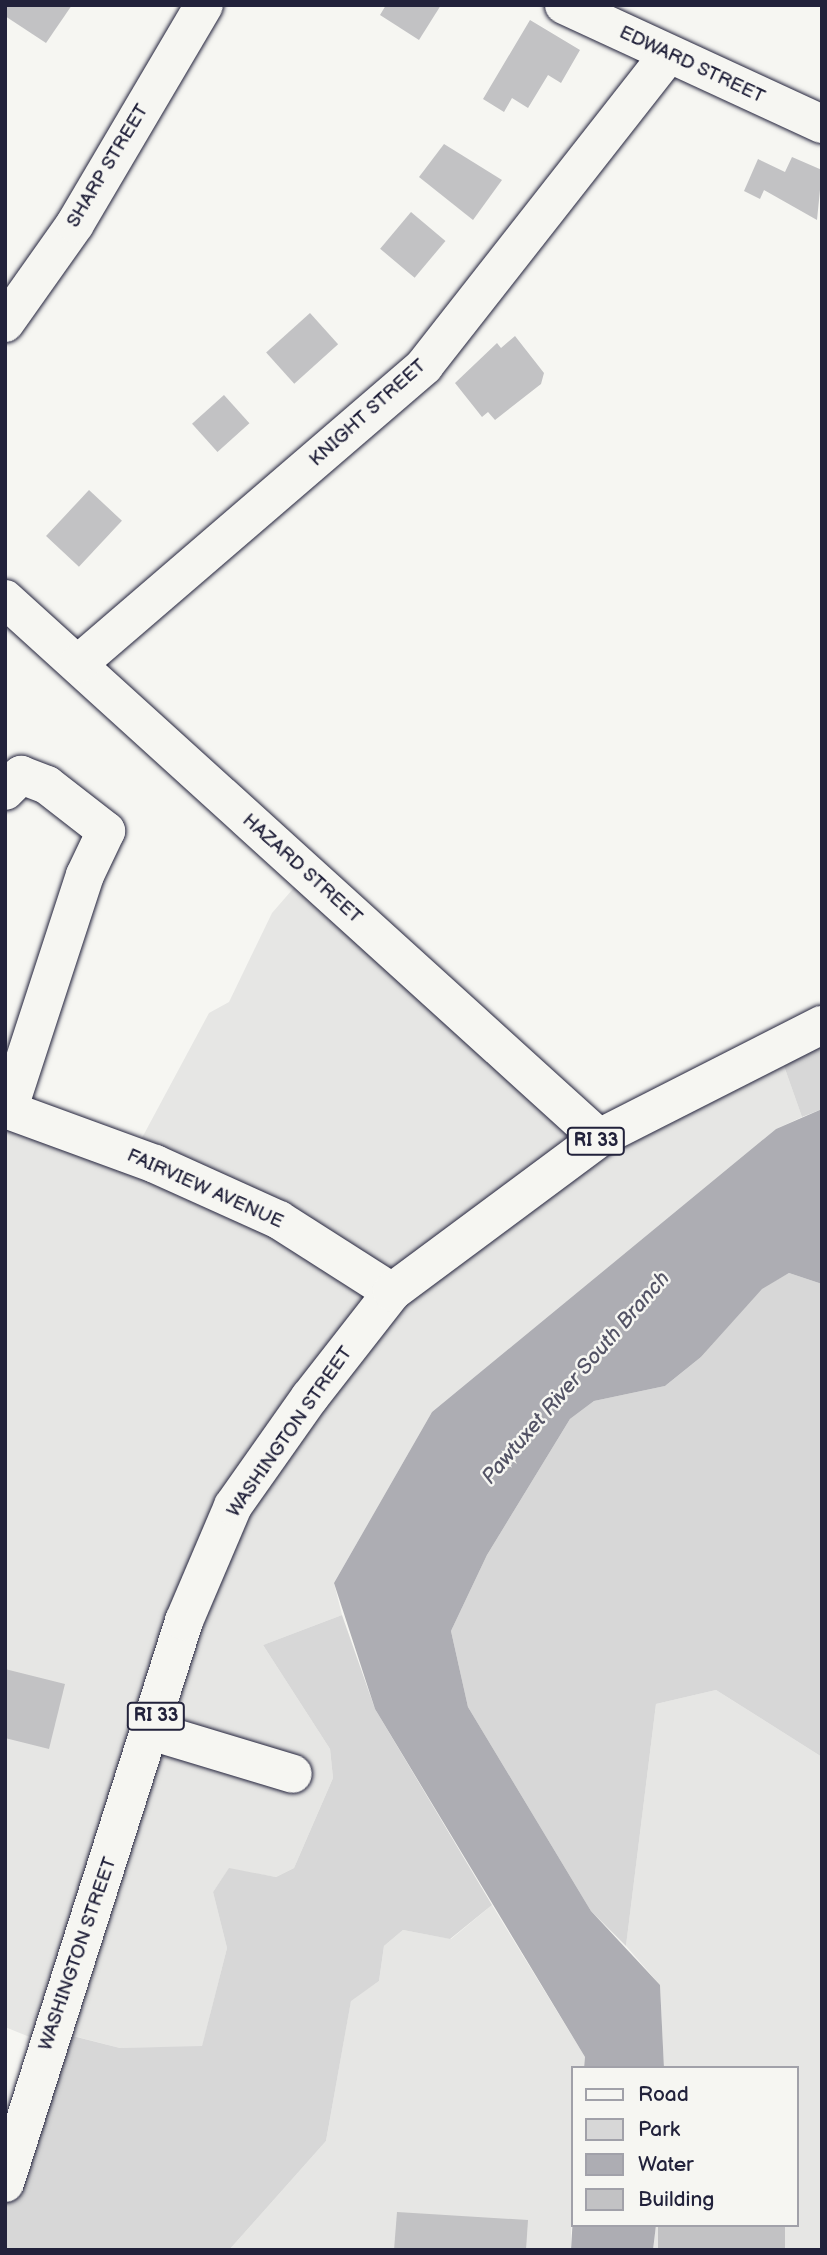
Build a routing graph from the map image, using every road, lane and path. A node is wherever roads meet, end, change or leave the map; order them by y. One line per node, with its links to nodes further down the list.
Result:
1 (204, 5): 5 (street, SHARP STREET)
2 (564, 5): 3 (street, EDWARD STREET)
3 (668, 55): 4 (street, EDWARD STREET); 7 (street, KNIGHT STREET)
4 (822, 124)
5 (5, 323)
6 (5, 599): 7 (street, HAZARD STREET)
7 (78, 664): 11 (street, HAZARD STREET)
8 (5, 791): 10 (street)
9 (822, 1025): 11 (street, WASHINGTON STREET / RI 33)
10 (7, 1110): 12 (street, FAIRVIEW AVENUE)
11 (599, 1138): 12 (street, WASHINGTON STREET / RI 33)
12 (393, 1292): 13 (street, WASHINGTON STREET / RI 33)
13 (151, 1731): 14 (street); 15 (street, WASHINGTON STREET / RI 33)
14 (293, 1774)
15 (5, 2183)

